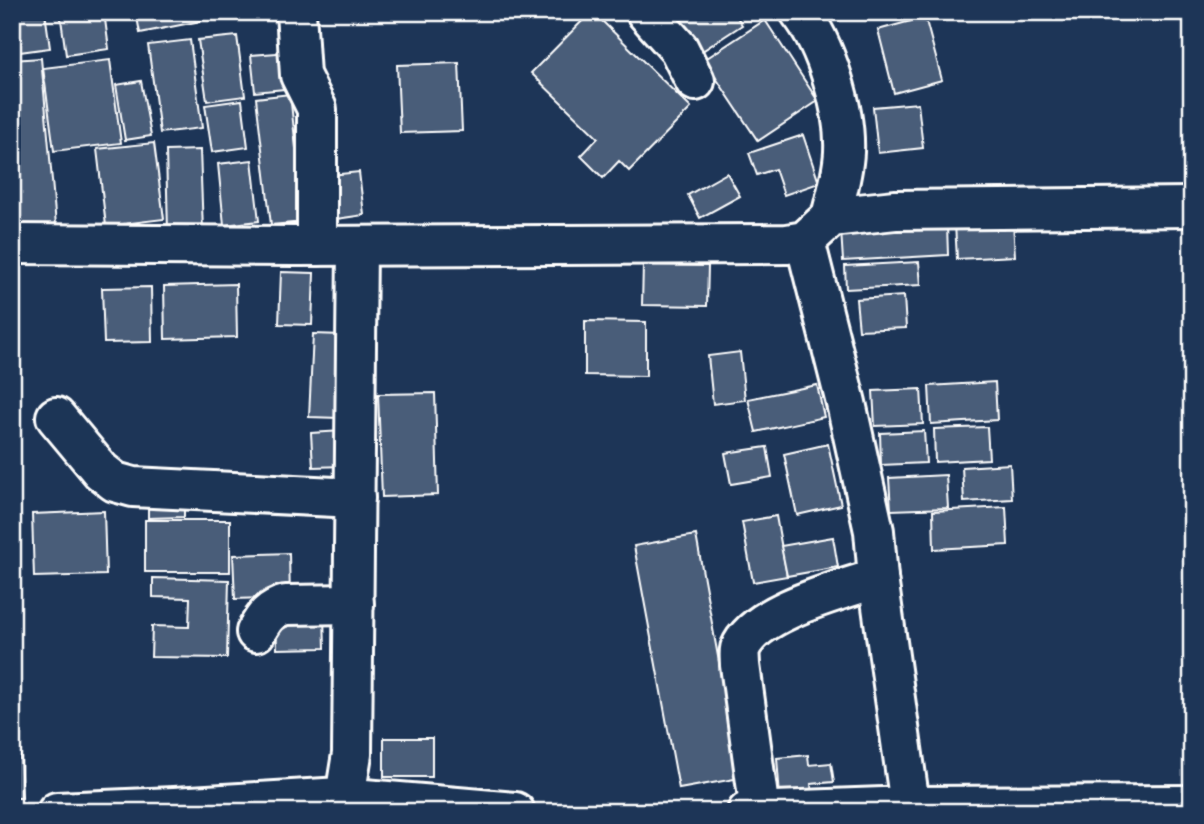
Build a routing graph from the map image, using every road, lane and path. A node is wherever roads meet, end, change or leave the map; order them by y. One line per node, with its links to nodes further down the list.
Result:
1 (296, 12): 8 (street)
2 (646, 12): 4 (street)
3 (800, 12): 6 (street)
4 (695, 81)
5 (1192, 207): 6 (street)
6 (818, 229): 9 (street); 12 (street)
7 (12, 244): 8 (street)
8 (317, 246): 9 (street)
9 (358, 246): 11 (street)
10 (56, 417): 11 (street)
11 (355, 498): 13 (street)
12 (878, 578): 17 (street); 18 (street)
13 (354, 604): 14 (street); 15 (street)
14 (256, 632)
15 (338, 804): 19 (street); 20 (street)
16 (1192, 805): 17 (street)
17 (911, 809): 18 (street)
18 (760, 811): 21 (street)
19 (57, 812)
20 (515, 812)
21 (747, 812)

